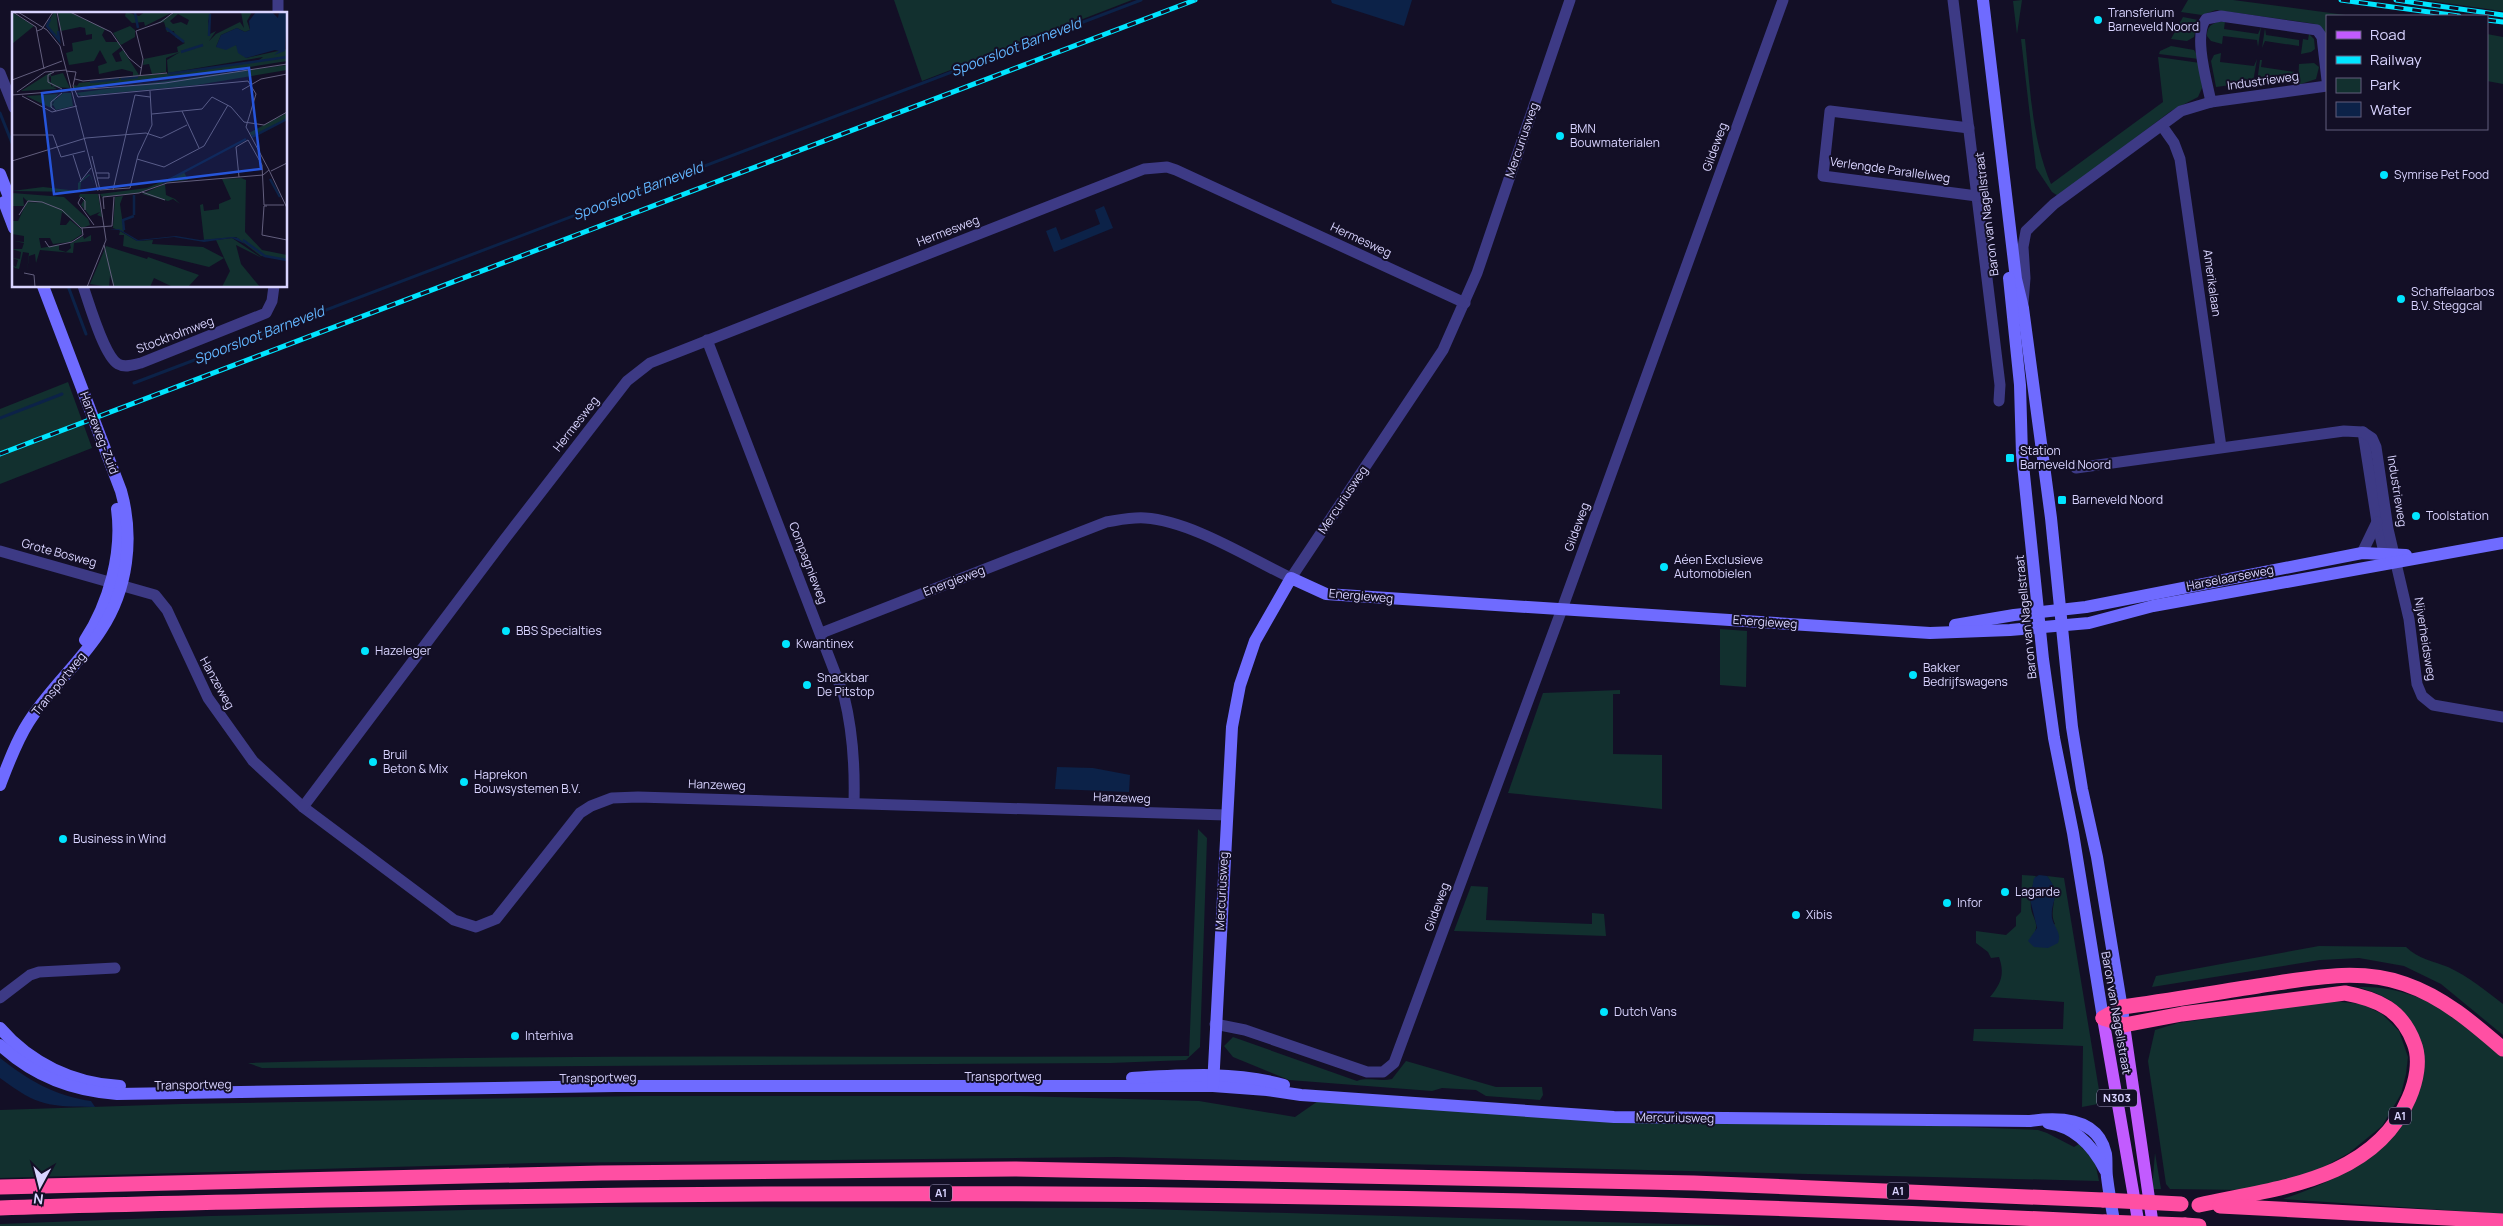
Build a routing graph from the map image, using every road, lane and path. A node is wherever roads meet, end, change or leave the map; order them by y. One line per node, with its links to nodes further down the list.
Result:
1 (1570, 0): 22 (street, Mercuriusweg)
2 (1783, 0): 36 (street, Gildeweg)
3 (1953, 0): 12 (street)
4 (1976, 0): 38 (street, Baron van Nagellstraat)
5 (1983, 0): 23 (street, Baron van Nagellstraat)
6 (2326, 71): 9 (street, Industrieweg)
7 (0, 72): 10 (street)
8 (2326, 86): 9 (street, Industrieweg)
9 (2211, 102): 11 (street)
10 (12, 103)
11 (2162, 126): 23 (street, Baron van Nagellstraat); 27 (street, Amerikalaan)
12 (1969, 128): 15 (street); 15 (street, Verlengde Parallelweg)
13 (0, 174): 16 (street)
14 (0, 193): 17 (street)
15 (1977, 196): 25 (street)
16 (12, 205)
17 (12, 223)
18 (37, 288): 35 (street, Hanzeweg-Zuid)
19 (44, 288): 35 (street, Hanzeweg-Zuid)
20 (84, 288): 21 (street, Stockholmweg)
21 (274, 288)
22 (1465, 303): 24 (street, Hermesweg); 34 (street, Mercuriusweg)
23 (2023, 308): 37 (street, Baron van Nagellstraat)
24 (706, 340): 42 (street, Compagnieweg); 47 (street, Hermesweg)
25 (1999, 402)
26 (2363, 432): 27 (street); 29 (street, Industrieweg); 33 (street, Industrieweg)
27 (2221, 447): 28 (street)
28 (2076, 468)
29 (2377, 522): 32 (street, Industrieweg); 33 (street, Industrieweg)
30 (2503, 543): 33 (street, Harselaarseweg)
31 (0, 551): 35 (street, Grote Bosweg)
32 (2362, 553): 33 (street, Harselaarseweg); 37 (street, Harselaarseweg)
33 (2390, 557): 39 (street, Harselaarseweg); 43 (street, Nijverheidsweg)
34 (1291, 578): 36 (street, Energieweg); 42 (street, Energieweg); 48 (street, Mercuriusweg)
35 (116, 582): 44 (street, Transportweg); 45 (street, Transportweg); 47 (street, Hanzeweg)
36 (1562, 609): 41 (street, Energieweg); 53 (street, Gildeweg)
37 (2059, 610): 38 (street, Harselaarseweg); 39 (street, Baron van Nagellstraat)
38 (2039, 612): 40 (street, Baron van Nagellstraat); 41 (street, Energieweg)
39 (2061, 626): 40 (street, Harselaarseweg); 51 (street, Baron van Nagellstraat)
40 (2040, 629): 41 (street, Energieweg); 52 (street, Baron van Nagellstraat)
41 (1878, 630)
42 (821, 633): 46 (street, Compagnieweg)
43 (2503, 717)
44 (0, 770)
45 (0, 786)
46 (854, 803): 47 (street, Hanzeweg); 48 (street, Hanzeweg)
47 (304, 807)
48 (1226, 815): 53 (street, Mercuriusweg)
49 (115, 968): 50 (street)
50 (0, 998)
51 (2122, 1007): 52 (highway); 54 (street, Baron van Nagellstraat); 57 (highway)
52 (2102, 1018): 54 (highway, A1); 64 (main road, Baron van Nagellstraat / N303)
53 (1215, 1024): 58 (street, Mercuriusweg)
54 (2124, 1025): 60 (highway, A1); 65 (main road, Baron van Nagellstraat / N303)
55 (0, 1028): 58 (street, Transportweg)
56 (0, 1045): 58 (street, Transportweg)
57 (2503, 1049)
58 (1213, 1080): 63 (street, Mercuriusweg)
59 (0, 1187): 60 (highway, A1, bridge)
60 (2199, 1205): 62 (highway, A1)
61 (0, 1208): 63 (highway, A1)
62 (2503, 1221)
63 (2110, 1224): 66 (highway, A1, bridge)
64 (2139, 1226)
65 (2153, 1226)
66 (2192, 1226)

